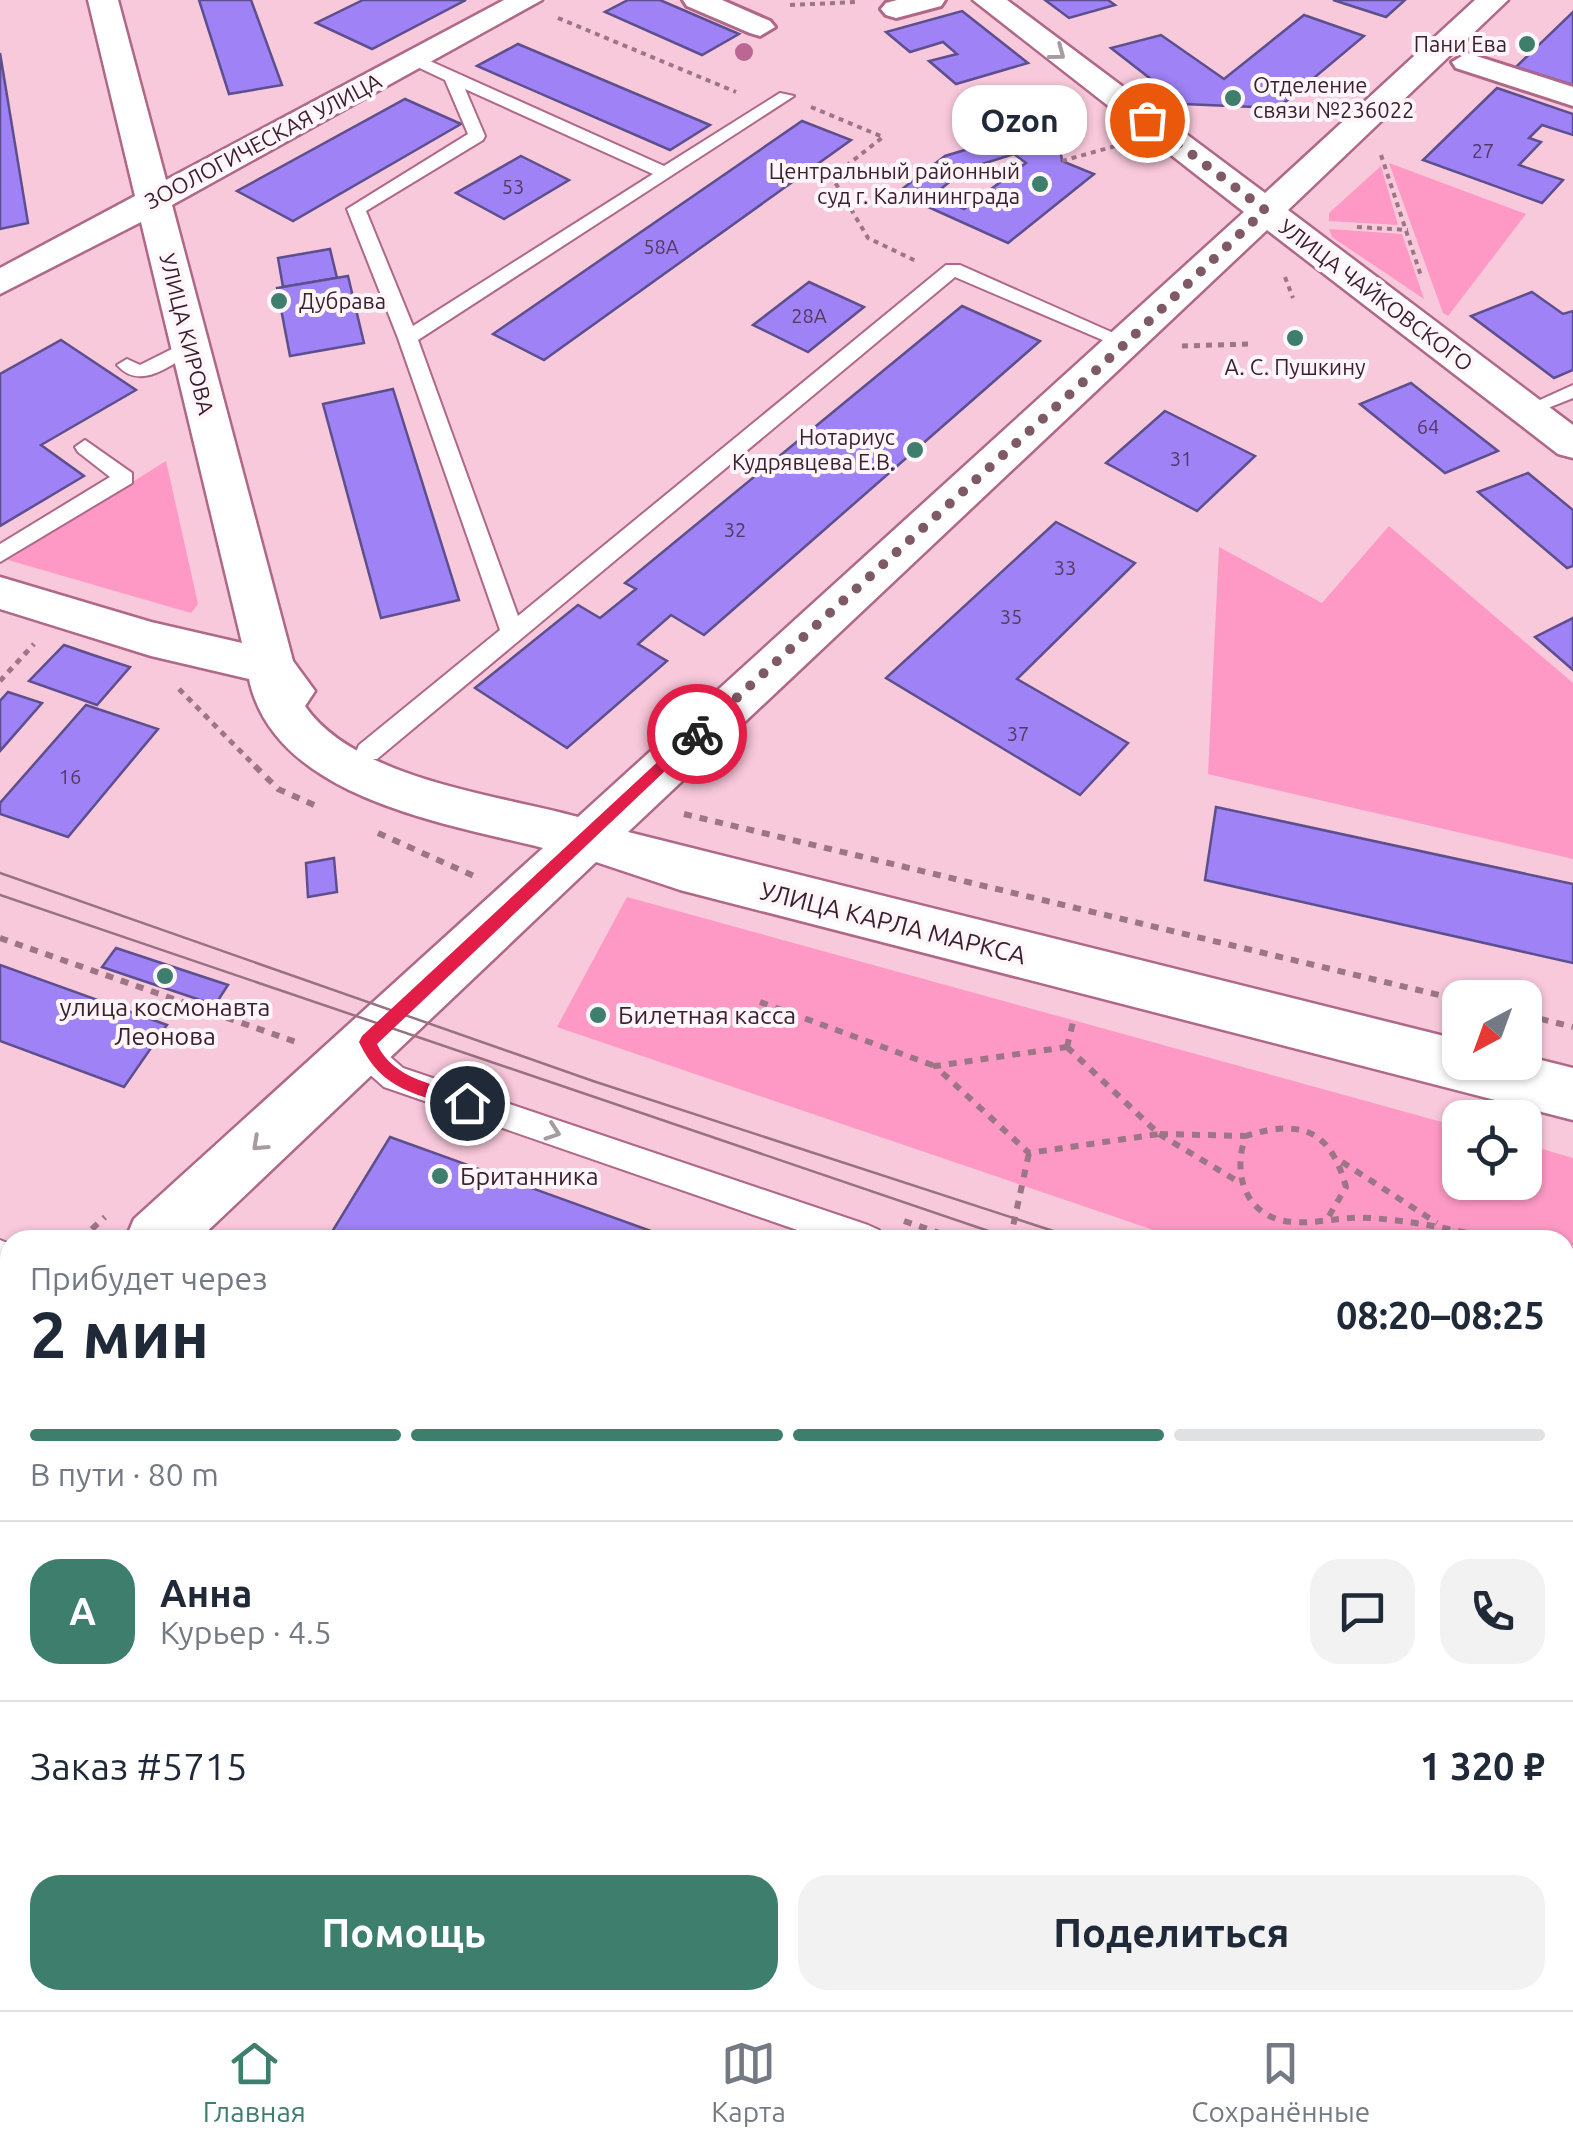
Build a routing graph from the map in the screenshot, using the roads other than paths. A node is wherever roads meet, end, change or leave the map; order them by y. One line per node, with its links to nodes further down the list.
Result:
1 (103, 0): 15 (main road, УЛИЦА КИРОВА)
2 (527, 0): 9 (main road, ЗООЛОГИЧЕСКАЯ УЛИЦА)
3 (697, 0): 8 (street)
4 (931, 0): 7 (street)
5 (988, 0): 16 (main road, УЛИЦА ЧАЙКОВСКОГО, one-way to 16)
6 (1493, 0): 16 (main road)
7 (896, 9)
8 (753, 24)
9 (415, 60): 11 (lane); 15 (main road, ЗООЛОГИЧЕСКАЯ УЛИЦА)
10 (1466, 62): 12 (street)
11 (452, 78): 14 (lane); 18 (lane)
12 (1573, 97)
13 (778, 101): 14 (lane)
14 (665, 174): 18 (lane)
15 (154, 200): 17 (main road, ЗООЛОГИЧЕСКАЯ УЛИЦА); 20 (main road, УЛИЦА КИРОВА)
16 (1265, 210): 19 (main road); 23 (main road, УЛИЦА ЧАЙКОВСКОГО)
17 (0, 284)
18 (408, 338): 28 (lane)
19 (1126, 343): 28 (lane); 31 (main road)
20 (190, 346): 21 (lane); 29 (main road, УЛИЦА КИРОВА)
21 (127, 365)
22 (1573, 391): 23 (lane)
23 (1528, 410): 24 (main road, УЛИЦА ЧАЙКОВСКОГО)
24 (1573, 445)
25 (85, 448): 26 (lane)
26 (0, 554)
27 (0, 594): 29 (main road)
28 (512, 631): 30 (lane)
29 (272, 667): 30 (main road, УЛИЦА КАРЛА МАРКСА); 31 (main road, УЛИЦА КАРЛА МАРКСА)
30 (368, 752): 31 (main road, УЛИЦА КАРЛА МАРКСА)
31 (604, 819): 32 (main road, УЛИЦА КАРЛА МАРКСА); 35 (main road); 36 (main road, УЛИЦА КАРЛА МАРКСА)
32 (1442, 1027)
33 (1542, 1050): 34 (main road)
34 (1573, 1058)
35 (381, 1060): 37 (main road, one-way to 37); 38 (lane, one-way to 38)
36 (1573, 1094)
37 (168, 1230)
38 (841, 1230)

